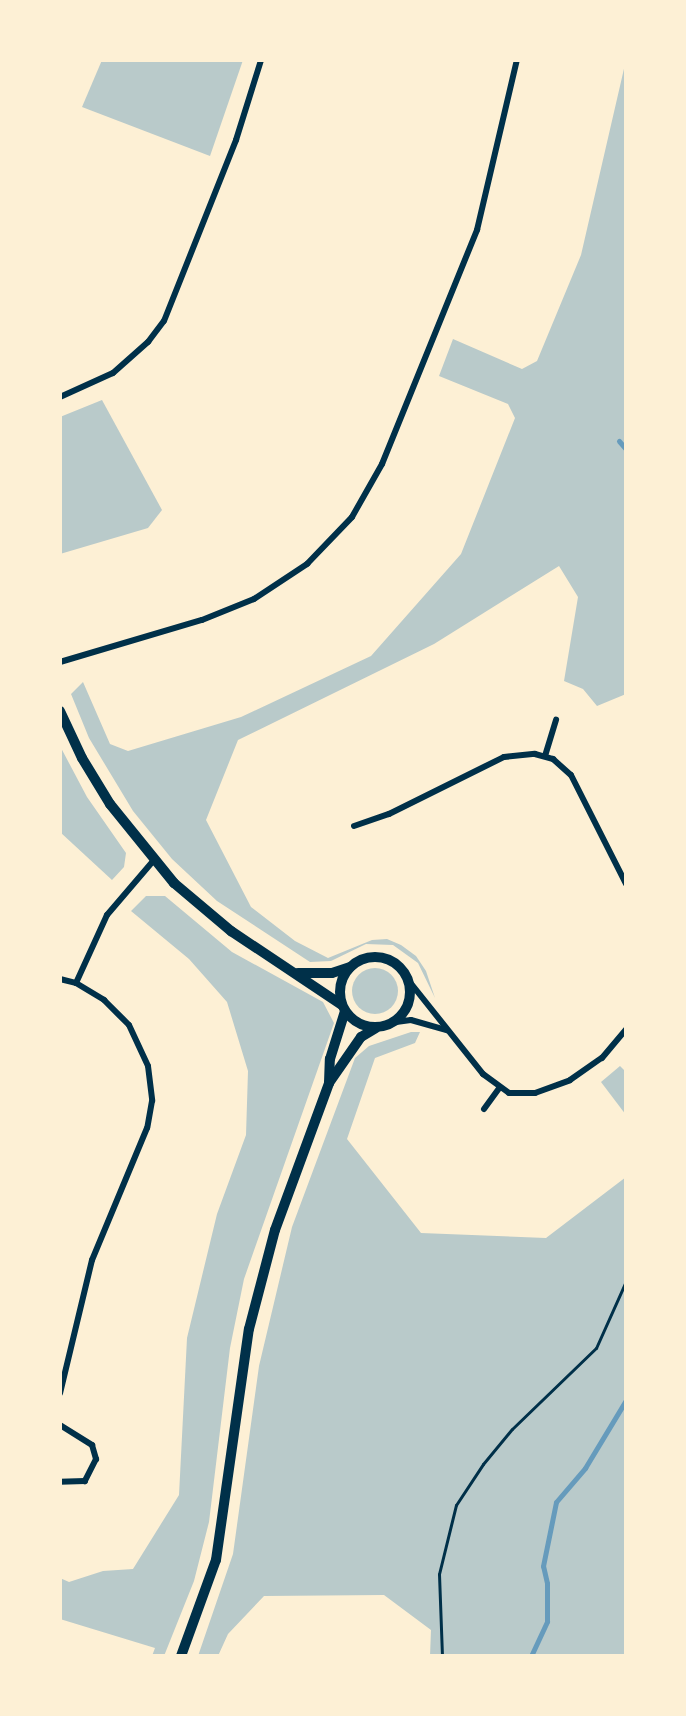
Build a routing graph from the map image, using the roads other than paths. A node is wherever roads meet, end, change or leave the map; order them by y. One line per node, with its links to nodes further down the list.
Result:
1 (261, 60): 3 (street)
2 (517, 60): 4 (street)
3 (60, 397)
4 (60, 663)
5 (60, 711): 9 (street)
6 (556, 720): 7 (street)
7 (545, 756): 8 (street); 10 (street)
8 (354, 826)
9 (154, 861): 12 (street); 15 (street)
10 (626, 884)
11 (350, 967): 12 (street); 14 (street); 16 (street)
12 (298, 973): 16 (street)
13 (60, 979): 15 (street)
14 (409, 981): 17 (street); 20 (street)
15 (76, 983): 24 (street)
16 (344, 1008): 18 (street); 21 (street)
17 (396, 1022): 18 (street); 20 (street)
18 (376, 1028): 21 (street)
19 (626, 1029): 22 (street)
20 (447, 1030): 22 (street)
21 (329, 1083): 27 (street)
22 (499, 1088): 23 (street)
23 (484, 1109)
24 (60, 1393)
25 (60, 1425): 26 (street)
26 (60, 1482)
27 (180, 1656)

